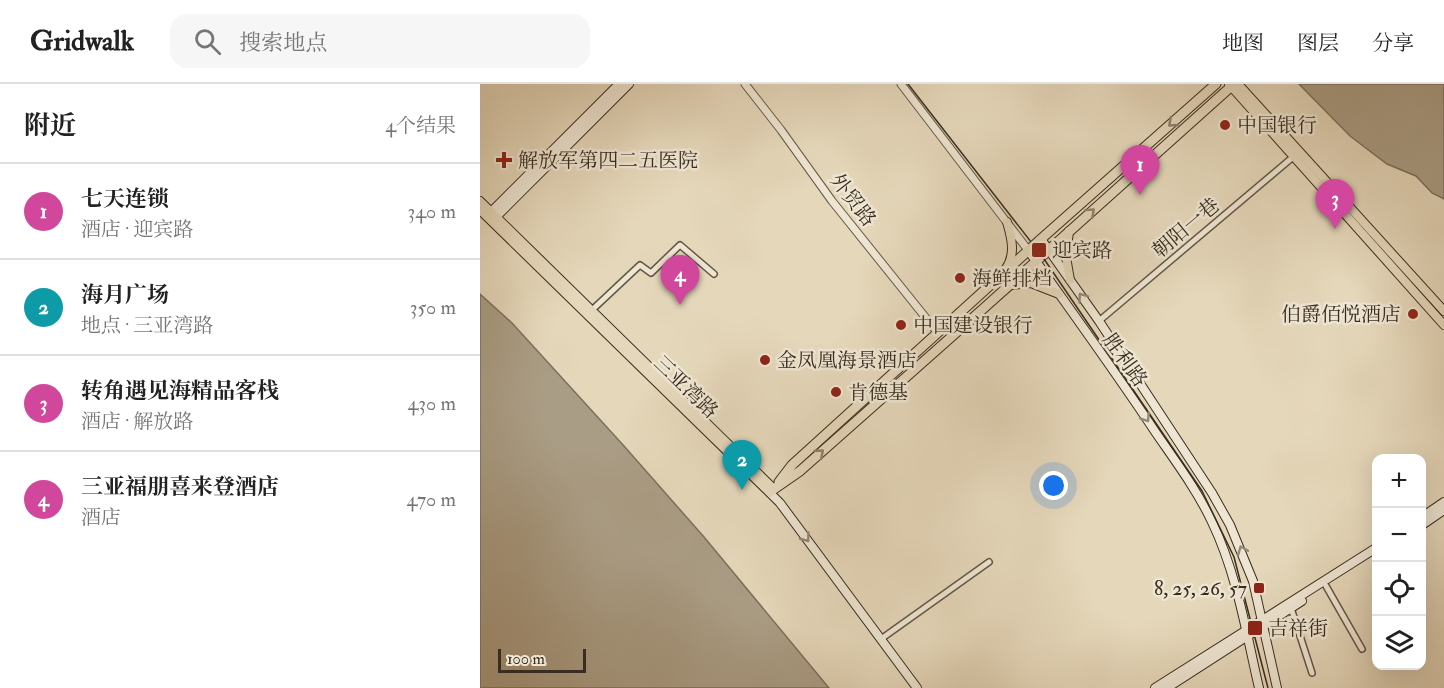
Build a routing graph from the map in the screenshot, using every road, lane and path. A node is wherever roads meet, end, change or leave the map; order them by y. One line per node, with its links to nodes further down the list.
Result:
1 (619, 84): 9 (main road)
2 (629, 84): 9 (main road)
3 (745, 84): 25 (street, 外贸路)
4 (902, 84): 10 (street, 胜利路)
5 (1216, 84): 12 (highway, one-way to 12)
6 (1233, 85): 7 (main road); 11 (highway, one-way to 6); 22 (main road)
7 (1293, 157): 23 (street, 朝阳一巷); 24 (main road)
8 (480, 201): 9 (main road, 三亚湾路)
9 (489, 216): 21 (main road, 三亚湾路); 26 (main road, 三亚湾路)
10 (1007, 222): 13 (street, 胜利路); 16 (main road)
11 (1069, 231): 14 (highway); 18 (main road)
12 (1041, 238): 13 (highway); 14 (main road, 胜利路)
13 (1028, 250): 15 (main road, 胜利路); 16 (highway)
14 (1049, 250): 15 (highway); 18 (main road, 胜利路)
15 (1036, 261): 19 (highway); 20 (main road, 胜利路)
16 (1004, 272): 25 (highway)
17 (714, 274): 21 (street)
18 (1070, 280): 23 (main road, 胜利路, one-way to 18)
19 (1011, 285): 20 (main road); 26 (highway, one-way to 19)
20 (1059, 294): 37 (main road, 胜利路, one-way to 37)
21 (592, 310): 26 (main road, 三亚湾路)
22 (1444, 311)
23 (1099, 321): 36 (main road, 胜利路, one-way to 23)
24 (1444, 325)
25 (938, 333): 26 (highway)
26 (772, 491): 38 (main road, 三亚湾路, one-way to 38)
27 (1444, 502): 29 (main road)
28 (1444, 510): 30 (main road)
29 (1426, 514)
30 (1426, 522)
31 (1372, 551): 36 (main road)
32 (1372, 557): 34 (main road)
33 (989, 562): 38 (street)
34 (1326, 586): 35 (main road); 39 (street)
35 (1291, 608): 36 (main road); 40 (street)
36 (1263, 623): 37 (main road); 45 (main road, 胜利路)
37 (1246, 634): 42 (main road); 43 (main road); 44 (main road, 胜利路)
38 (881, 639): 41 (main road, 三亚湾路)
39 (1362, 649)
40 (1312, 673)
41 (917, 688)
42 (1155, 688)
43 (1167, 688)
44 (1259, 688)
45 (1277, 688)

